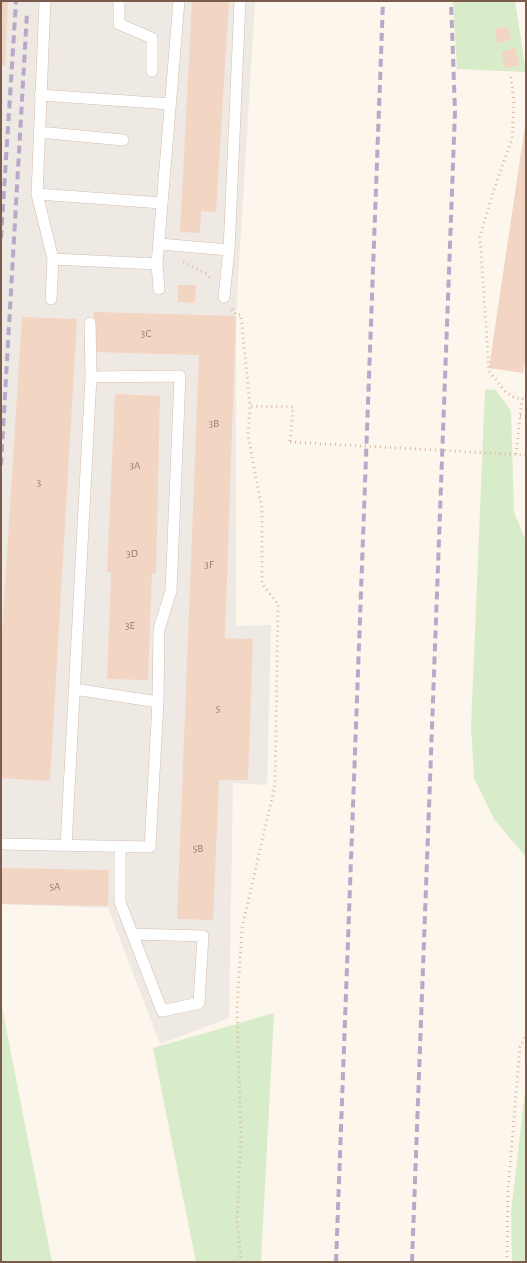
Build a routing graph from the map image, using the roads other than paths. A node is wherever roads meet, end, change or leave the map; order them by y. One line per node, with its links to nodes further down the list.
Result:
1 (45, 1): 6 (lane)
2 (118, 1): 5 (lane)
3 (179, 1): 7 (lane)
4 (240, 1): 13 (lane)
5 (152, 71)
6 (40, 96): 7 (lane); 8 (lane)
7 (170, 104): 11 (lane)
8 (39, 132): 9 (lane); 10 (lane)
9 (123, 140)
10 (37, 194): 11 (lane); 14 (lane)
11 (162, 203): 12 (lane)
12 (158, 244): 13 (lane); 15 (lane)
13 (229, 250): 17 (lane)
14 (53, 259): 15 (lane); 18 (lane)
15 (157, 264): 16 (lane)
16 (159, 289)
17 (224, 297)
18 (50, 299)
19 (90, 323): 20 (lane)
20 (91, 377): 21 (lane); 22 (lane)
21 (74, 689): 22 (lane); 24 (lane)
22 (158, 702): 25 (lane)
23 (1, 844): 24 (lane)
24 (66, 846): 25 (lane)
25 (120, 847): 26 (lane)
26 (132, 934): 26 (lane)

